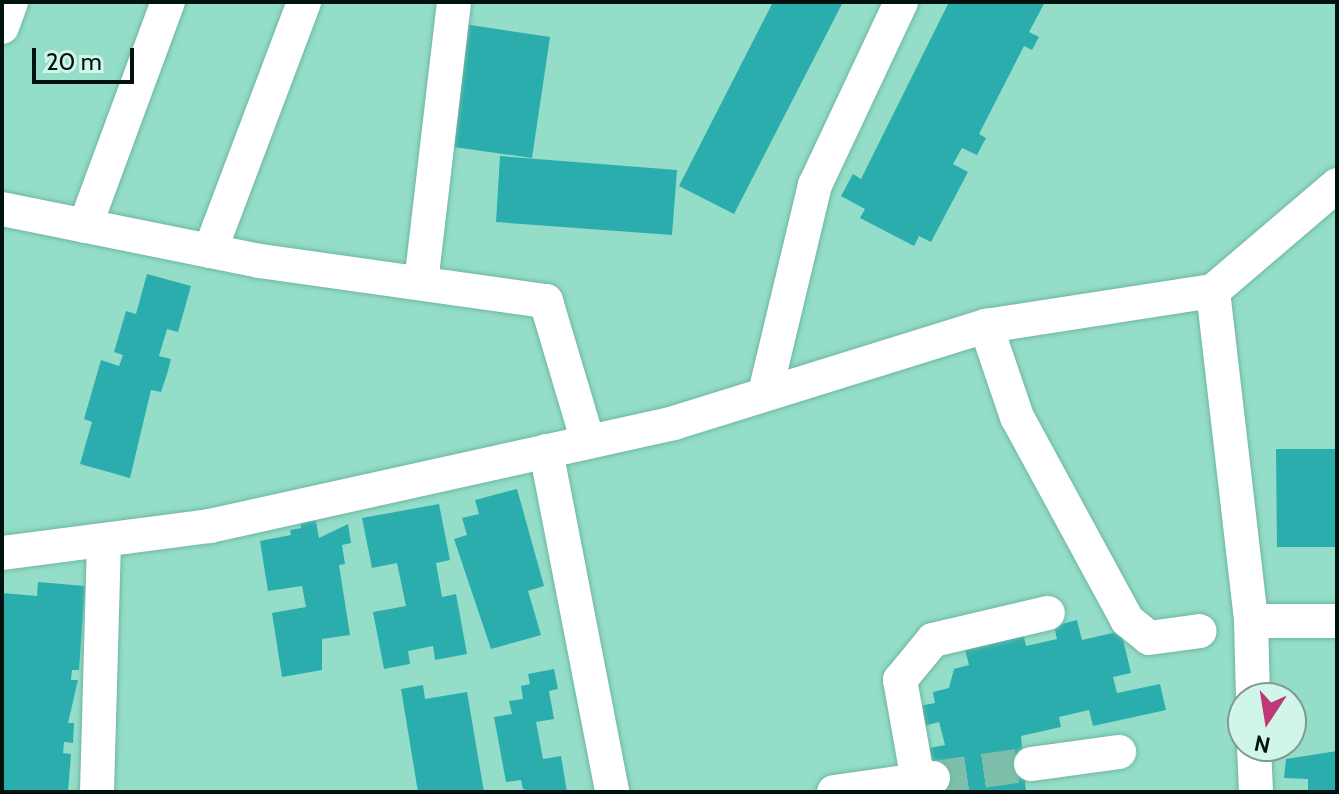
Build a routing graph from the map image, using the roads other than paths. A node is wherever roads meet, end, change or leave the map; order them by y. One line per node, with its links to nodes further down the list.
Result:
1 (11, 2): 6 (street)
2 (168, 2): 9 (street)
3 (304, 2): 10 (street)
4 (454, 2): 11 (street)
5 (901, 2): 14 (street)
6 (2, 27)
7 (1337, 185): 12 (street)
8 (2, 209): 9 (street)
9 (85, 226): 10 (street)
10 (210, 251): 11 (street)
11 (421, 283): 15 (street)
12 (1213, 291): 13 (street); 20 (street)
13 (986, 326): 14 (street); 22 (street)
14 (765, 393): 15 (street)
15 (588, 442): 16 (street)
16 (546, 451): 17 (street); 29 (street)
17 (104, 540): 18 (street); 28 (street)
18 (2, 553)
19 (1048, 613): 27 (street)
20 (1251, 621): 21 (street); 23 (street)
21 (1337, 621)
22 (1200, 631)
23 (1253, 682)
24 (1119, 752): 26 (street)
25 (1255, 762): 31 (street)
26 (1031, 764)
27 (924, 783): 30 (street)
28 (97, 792)
29 (612, 792)
30 (834, 792)
31 (1256, 792)

